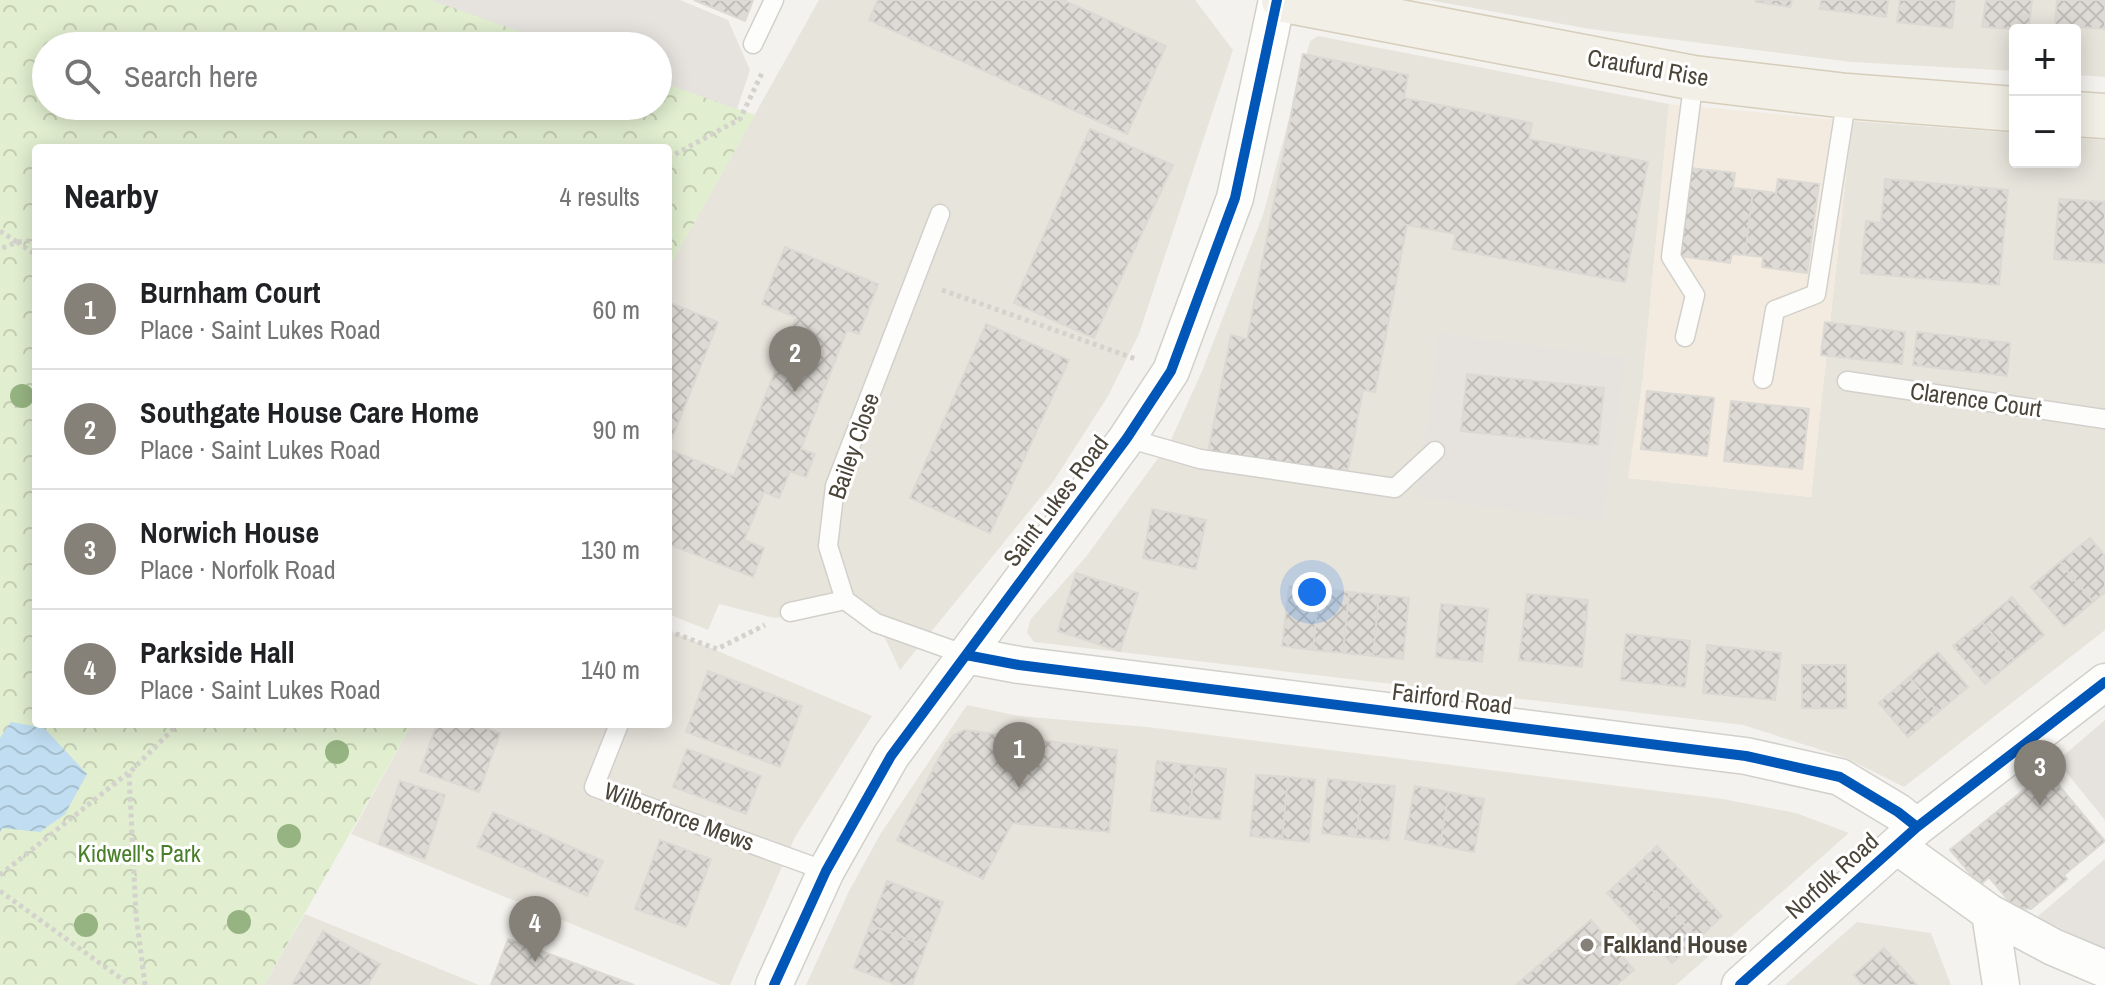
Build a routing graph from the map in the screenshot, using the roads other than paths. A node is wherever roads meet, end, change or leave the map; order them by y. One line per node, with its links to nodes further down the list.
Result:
1 (774, 0): 4 (lane)
2 (1277, 0): 15 (street, Saint Lukes Road)
3 (1284, 0): 5 (main road, Craufurd Rise)
4 (753, 44)
5 (1694, 78): 6 (main road, Craufurd Rise); 11 (lane)
6 (1847, 96): 7 (main road, Craufurd Rise); 12 (lane)
7 (2009, 109)
8 (2081, 114): 9 (main road)
9 (2105, 116)
10 (940, 214): 17 (lane, Bailey Close)
11 (1685, 337)
12 (1763, 379)
13 (1847, 381): 14 (lane, Clarence Court)
14 (2105, 419)
15 (1127, 438): 16 (lane); 19 (street, Saint Lukes Road)
16 (1435, 451)
17 (845, 600): 18 (lane); 19 (lane)
18 (790, 612)
19 (966, 655): 22 (street, Fairford Road); 23 (street, Saint Lukes Road)
20 (2105, 682): 22 (street, Norfolk Road)
21 (617, 728): 23 (lane, Wilberforce Mews)
22 (1907, 837): 24 (street, Fairford Road); 27 (street, Norfolk Road)
23 (826, 871): 26 (street, Saint Lukes Road)
24 (1990, 913): 25 (street, Fairford Road); 28 (street)
25 (2105, 969)
26 (774, 985)
27 (1740, 985)
28 (2001, 985)

